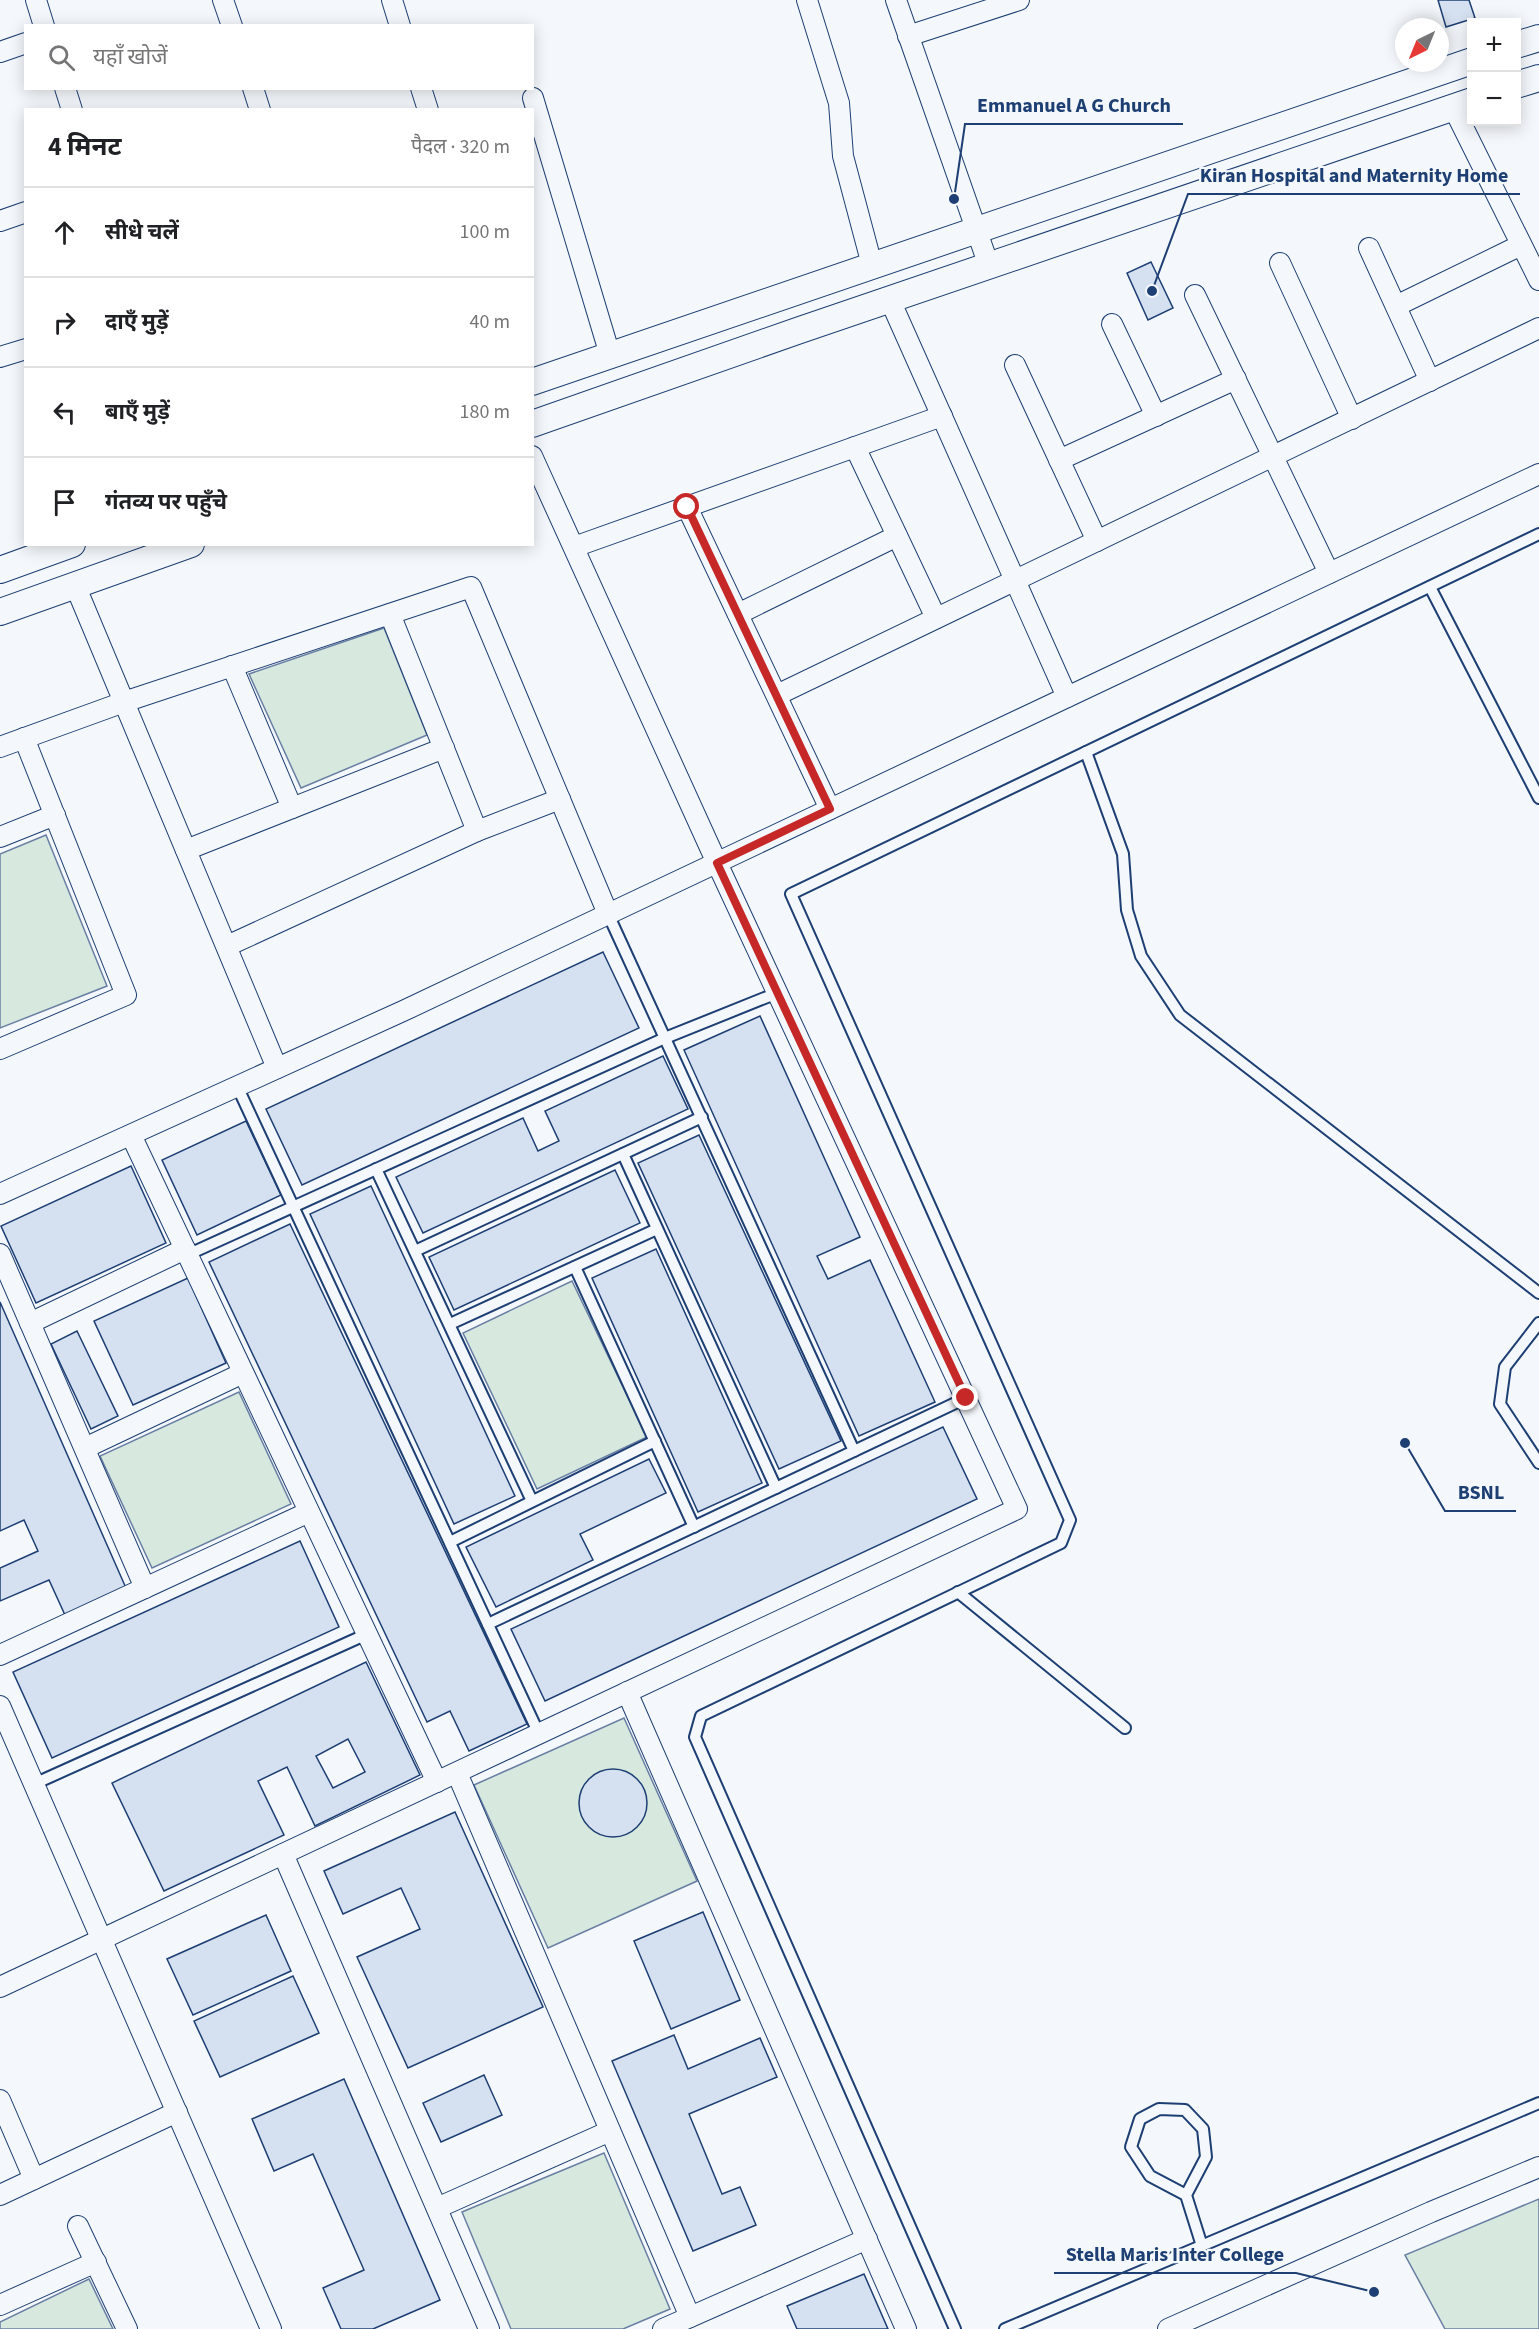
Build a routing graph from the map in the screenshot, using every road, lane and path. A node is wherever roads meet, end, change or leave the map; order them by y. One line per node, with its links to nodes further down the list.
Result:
1 (36, 0): 7 (street)
2 (223, 0): 8 (street)
3 (392, 0): 9 (street)
4 (807, 0): 32 (street)
5 (896, 0): 10 (street)
6 (1019, 0): 10 (street)
7 (43, 24)
8 (231, 24)
9 (399, 24)
10 (908, 36): 28 (street)
11 (1539, 38): 12 (street)
12 (1521, 43)
13 (24, 44): 14 (street)
14 (0, 52)
15 (1467, 63): 28 (street)
16 (1539, 78): 17 (street)
17 (1521, 84)
18 (66, 90): 23 (street)
19 (254, 90): 24 (street)
20 (422, 90): 25 (street)
21 (533, 98): 41 (street)
22 (1462, 104): 29 (street); 33 (street)
23 (71, 108)
24 (259, 108)
25 (427, 108)
26 (24, 213): 27 (street)
27 (0, 221)
28 (976, 229): 32 (street); 33 (street)
29 (1521, 245): 34 (street); 37 (street)
30 (1369, 248): 37 (street)
31 (1280, 262): 49 (street)
32 (872, 265): 41 (street)
33 (989, 266): 36 (street)
34 (1539, 280)
35 (1195, 295): 44 (street)
36 (890, 300): 47 (street); 50 (street)
37 (1396, 306): 46 (street)
38 (1112, 324): 48 (street)
39 (1539, 328): 46 (street)
40 (24, 350): 42 (street)
41 (610, 355): 45 (street)
42 (0, 357)
43 (1015, 365): 54 (street)
44 (1236, 379): 48 (street); 52 (street)
45 (534, 381)
46 (1430, 381): 49 (street)
47 (942, 416): 51 (street); 65 (street)
48 (1156, 416): 54 (street)
49 (1352, 419): 52 (street)
50 (534, 423)
51 (855, 447): 56 (street); 58 (street)
52 (1273, 456): 59 (street); 64 (street)
53 (534, 460): 62 (street)
54 (1059, 460): 59 (street)
55 (1539, 474): 64 (street)
56 (687, 507): 62 (street); 70 (street)
57 (1539, 534): 67 (lane)
58 (897, 536): 70 (street); 71 (street)
59 (1097, 541): 65 (street)
60 (66, 546): 63 (street)
61 (185, 546): 66 (street)
62 (574, 548): 88 (street)
63 (0, 570)
64 (1329, 573): 74 (street)
65 (1015, 580): 71 (street); 74 (street)
66 (75, 585): 68 (street); 75 (street)
67 (1430, 587): 79 (lane); 80 (lane)
68 (0, 612)
69 (390, 614): 72 (street); 78 (street); 81 (street)
70 (738, 614): 73 (street)
71 (936, 618): 73 (street)
72 (232, 666): 75 (street); 82 (street)
73 (777, 695): 83 (street)
74 (1067, 697): 83 (street)
75 (124, 702): 76 (street); 87 (street)
76 (24, 738): 77 (street); 84 (street)
77 (0, 747)
78 (444, 748): 82 (street); 85 (street)
79 (1086, 752): 107 (lane); 123 (lane)
80 (1539, 798)
81 (560, 799): 85 (street); 89 (street)
82 (292, 808): 87 (street)
83 (830, 809): 88 (street)
84 (55, 815): 86 (street); 93 (street)
85 (477, 831): 90 (street)
86 (0, 837)
87 (186, 850): 90 (street)
88 (717, 863): 89 (street); 91 (street)
89 (608, 914): 92 (lane); 94 (street)
90 (226, 946): 94 (street)
91 (778, 995): 92 (lane); 112 (street)
92 (665, 1038): 96 (lane); 99 (lane)
93 (0, 1048)
94 (277, 1068): 95 (street)
95 (237, 1086): 97 (street); 101 (lane)
96 (702, 1117): 98 (lane); 115 (lane)
97 (131, 1135): 100 (street); 104 (street)
98 (623, 1154): 102 (lane); 103 (lane)
99 (376, 1169): 101 (lane); 103 (lane)
100 (0, 1194)
101 (293, 1207): 104 (lane); 121 (lane)
102 (657, 1229): 106 (lane); 117 (lane)
103 (415, 1251): 110 (lane)
104 (186, 1252): 108 (street); 111 (street)
105 (0, 1254): 108 (street)
106 (575, 1267): 110 (lane); 113 (lane)
107 (1539, 1293)
108 (30, 1323): 114 (street)
109 (1539, 1323): 116 (lane)
110 (450, 1324): 118 (lane)
111 (243, 1373): 114 (street); 119 (street)
112 (966, 1398): 115 (lane); 127 (street)
113 (655, 1441): 118 (lane); 120 (lane)
114 (85, 1448): 122 (street)
115 (854, 1451): 117 (lane)
116 (1539, 1463)
117 (776, 1488): 120 (lane)
118 (532, 1502): 121 (lane)
119 (309, 1512): 122 (street); 125 (street)
120 (694, 1527): 124 (lane)
121 (450, 1542): 124 (lane)
122 (145, 1588): 126 (street)
123 (958, 1592): 129 (lane); 157 (lane)
124 (488, 1624): 130 (lane)
125 (367, 1634): 132 (street); 133 (lane)
126 (0, 1655)
127 (627, 1692): 130 (street); 147 (street)
128 (0, 1706): 133 (street)
129 (1125, 1728)
130 (539, 1734): 131 (street)
131 (457, 1773): 132 (street); 140 (street)
132 (437, 1782): 134 (street)
133 (34, 1784): 135 (street)
134 (284, 1854): 135 (street); 145 (street)
135 (102, 1940): 136 (street); 139 (street)
136 (0, 1987)
137 (0, 2100): 142 (street)
138 (1539, 2103): 148 (lane)
139 (177, 2112): 142 (street); 153 (street)
140 (610, 2131): 145 (street); 151 (street)
141 (1539, 2167): 159 (street)
142 (34, 2179): 143 (street)
143 (0, 2195)
144 (1186, 2195): 144 (lane); 148 (lane)
145 (436, 2208): 154 (street)
146 (78, 2226): 149 (street)
147 (867, 2238): 151 (street); 156 (street)
148 (1202, 2246): 158 (lane)
149 (96, 2262): 150 (street); 152 (street)
150 (0, 2305)
151 (690, 2317): 155 (street)
152 (127, 2329)
153 (271, 2329)
154 (489, 2329)
155 (663, 2329)
156 (906, 2329)
157 (955, 2329)
158 (1005, 2329)
159 (1168, 2329)

